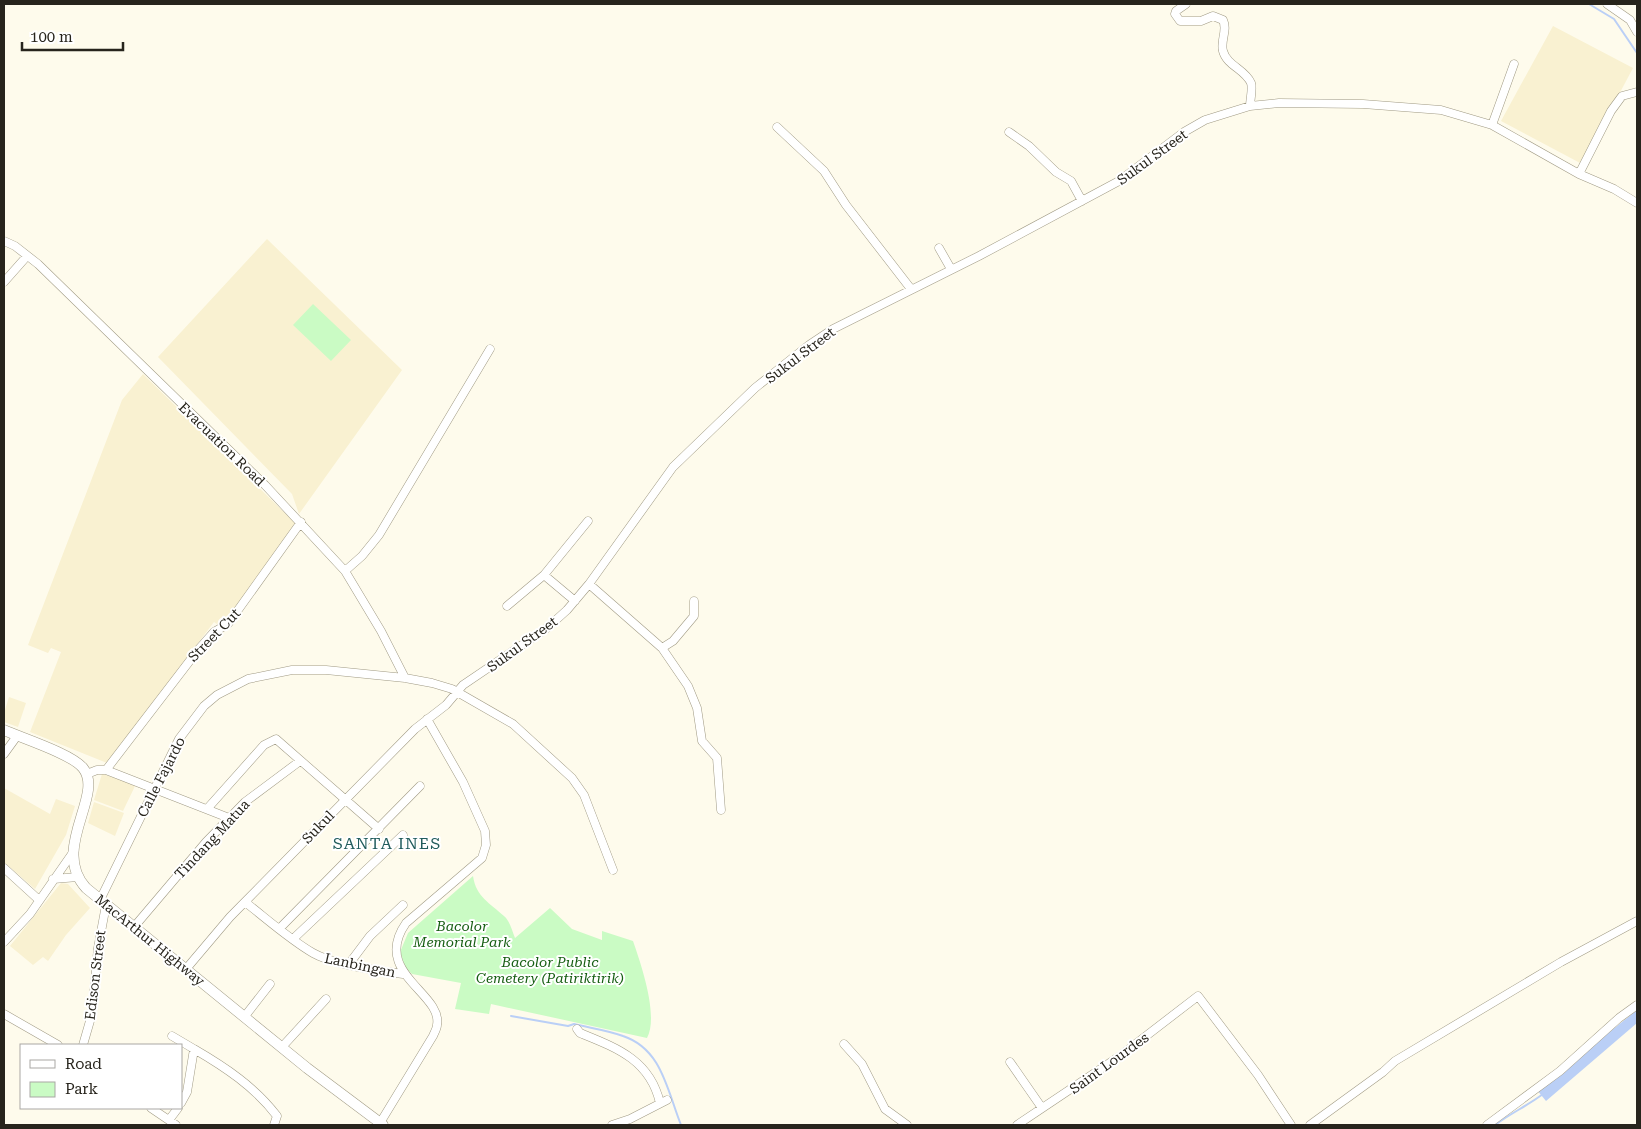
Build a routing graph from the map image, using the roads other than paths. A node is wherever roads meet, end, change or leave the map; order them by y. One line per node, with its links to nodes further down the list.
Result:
1 (1186, 4): 6 (street)
2 (1607, 4): 3 (street)
3 (1637, 32)
4 (1514, 64): 7 (street)
5 (1637, 92): 10 (street)
6 (1250, 106): 7 (street, Sukul Street); 11 (street, Sukul Street)
7 (1492, 125): 10 (street, Sukul Street)
8 (777, 127): 18 (street)
9 (1009, 132): 11 (street)
10 (1579, 174): 12 (street, Sukul Street)
11 (1082, 201): 16 (street, Sukul Street)
12 (1637, 203)
13 (4, 241): 15 (street, Evacuation Road)
14 (939, 248): 16 (street)
15 (27, 256): 17 (street); 21 (street, Evacuation Road)
16 (951, 269): 18 (street, Sukul Street)
17 (4, 282)
18 (911, 289): 24 (street, Sukul Street)
19 (490, 349): 22 (street)
20 (588, 521): 23 (street)
21 (301, 522): 22 (street, Evacuation Road); 36 (street, Street Cut)
22 (345, 571): 29 (street, Evacuation Road)
23 (544, 575): 25 (street); 27 (street)
24 (589, 584): 25 (street, Sukul Street); 28 (street)
25 (575, 601): 30 (street, Sukul Street)
26 (694, 602): 28 (street)
27 (507, 606)
28 (662, 648): 42 (street)
29 (405, 678): 30 (street, Calle Fajardo); 39 (street, Calle Fajardo)
30 (456, 692): 31 (street, Sukul); 48 (street, Calle Fajardo)
31 (427, 719): 40 (street, Sukul); 62 (street)
32 (4, 730): 33 (main road)
33 (17, 736): 34 (street); 37 (main road)
34 (4, 754)
35 (300, 761): 40 (street); 41 (street); 43 (street, Tindang Matua)
36 (106, 770): 37 (street); 39 (street)
37 (87, 774): 46 (main road)
38 (420, 786): 44 (street)
39 (155, 788): 41 (street); 53 (street, Calle Fajardo)
40 (346, 798): 44 (street); 52 (street, Sukul)
41 (207, 810): 43 (street)
42 (721, 810)
43 (229, 818): 56 (street, Tindang Matua)
44 (379, 829): 57 (street)
45 (403, 835): 58 (street)
46 (74, 851): 49 (main road); 50 (street)
47 (4, 868): 51 (street)
48 (613, 870)
49 (78, 877): 50 (street); 53 (main road, MacArthur Highway)
50 (53, 879): 51 (street)
51 (39, 900): 59 (street)
52 (245, 902): 57 (street, Lanbingan); 61 (street, Sukul)
53 (103, 903): 56 (main road, MacArthur Highway); 71 (street, Edison Street)
54 (403, 905): 60 (street)
55 (1637, 921): 87 (street)
56 (134, 927): 61 (main road, MacArthur Highway)
57 (279, 929): 58 (street, Lanbingan)
58 (293, 939): 60 (street, Lanbingan)
59 (4, 942)
60 (349, 964): 62 (street, Lanbingan)
61 (186, 969): 67 (main road, MacArthur Highway)
62 (403, 974): 81 (street)
63 (270, 984): 67 (street)
64 (326, 999): 73 (street)
65 (1637, 1005): 88 (street)
66 (4, 1014): 70 (street)
67 (245, 1016): 73 (main road, MacArthur Highway)
68 (577, 1029): 83 (street)
69 (172, 1036): 74 (street)
70 (56, 1044)
71 (83, 1044)
72 (844, 1044): 84 (street)
73 (282, 1047): 81 (main road, MacArthur Highway)
74 (194, 1049): 76 (street); 82 (street)
75 (1010, 1062): 77 (street)
76 (182, 1101)
77 (1042, 1108): 85 (street, Saint Lourdes); 86 (street, Saint Lourdes)
78 (152, 1109): 80 (street)
79 (178, 1109): 80 (street)
80 (171, 1123)
81 (381, 1124)
82 (274, 1125)
83 (612, 1125)
84 (907, 1125)
85 (1017, 1125)
86 (1291, 1125)
87 (1310, 1125)
88 (1487, 1125)

